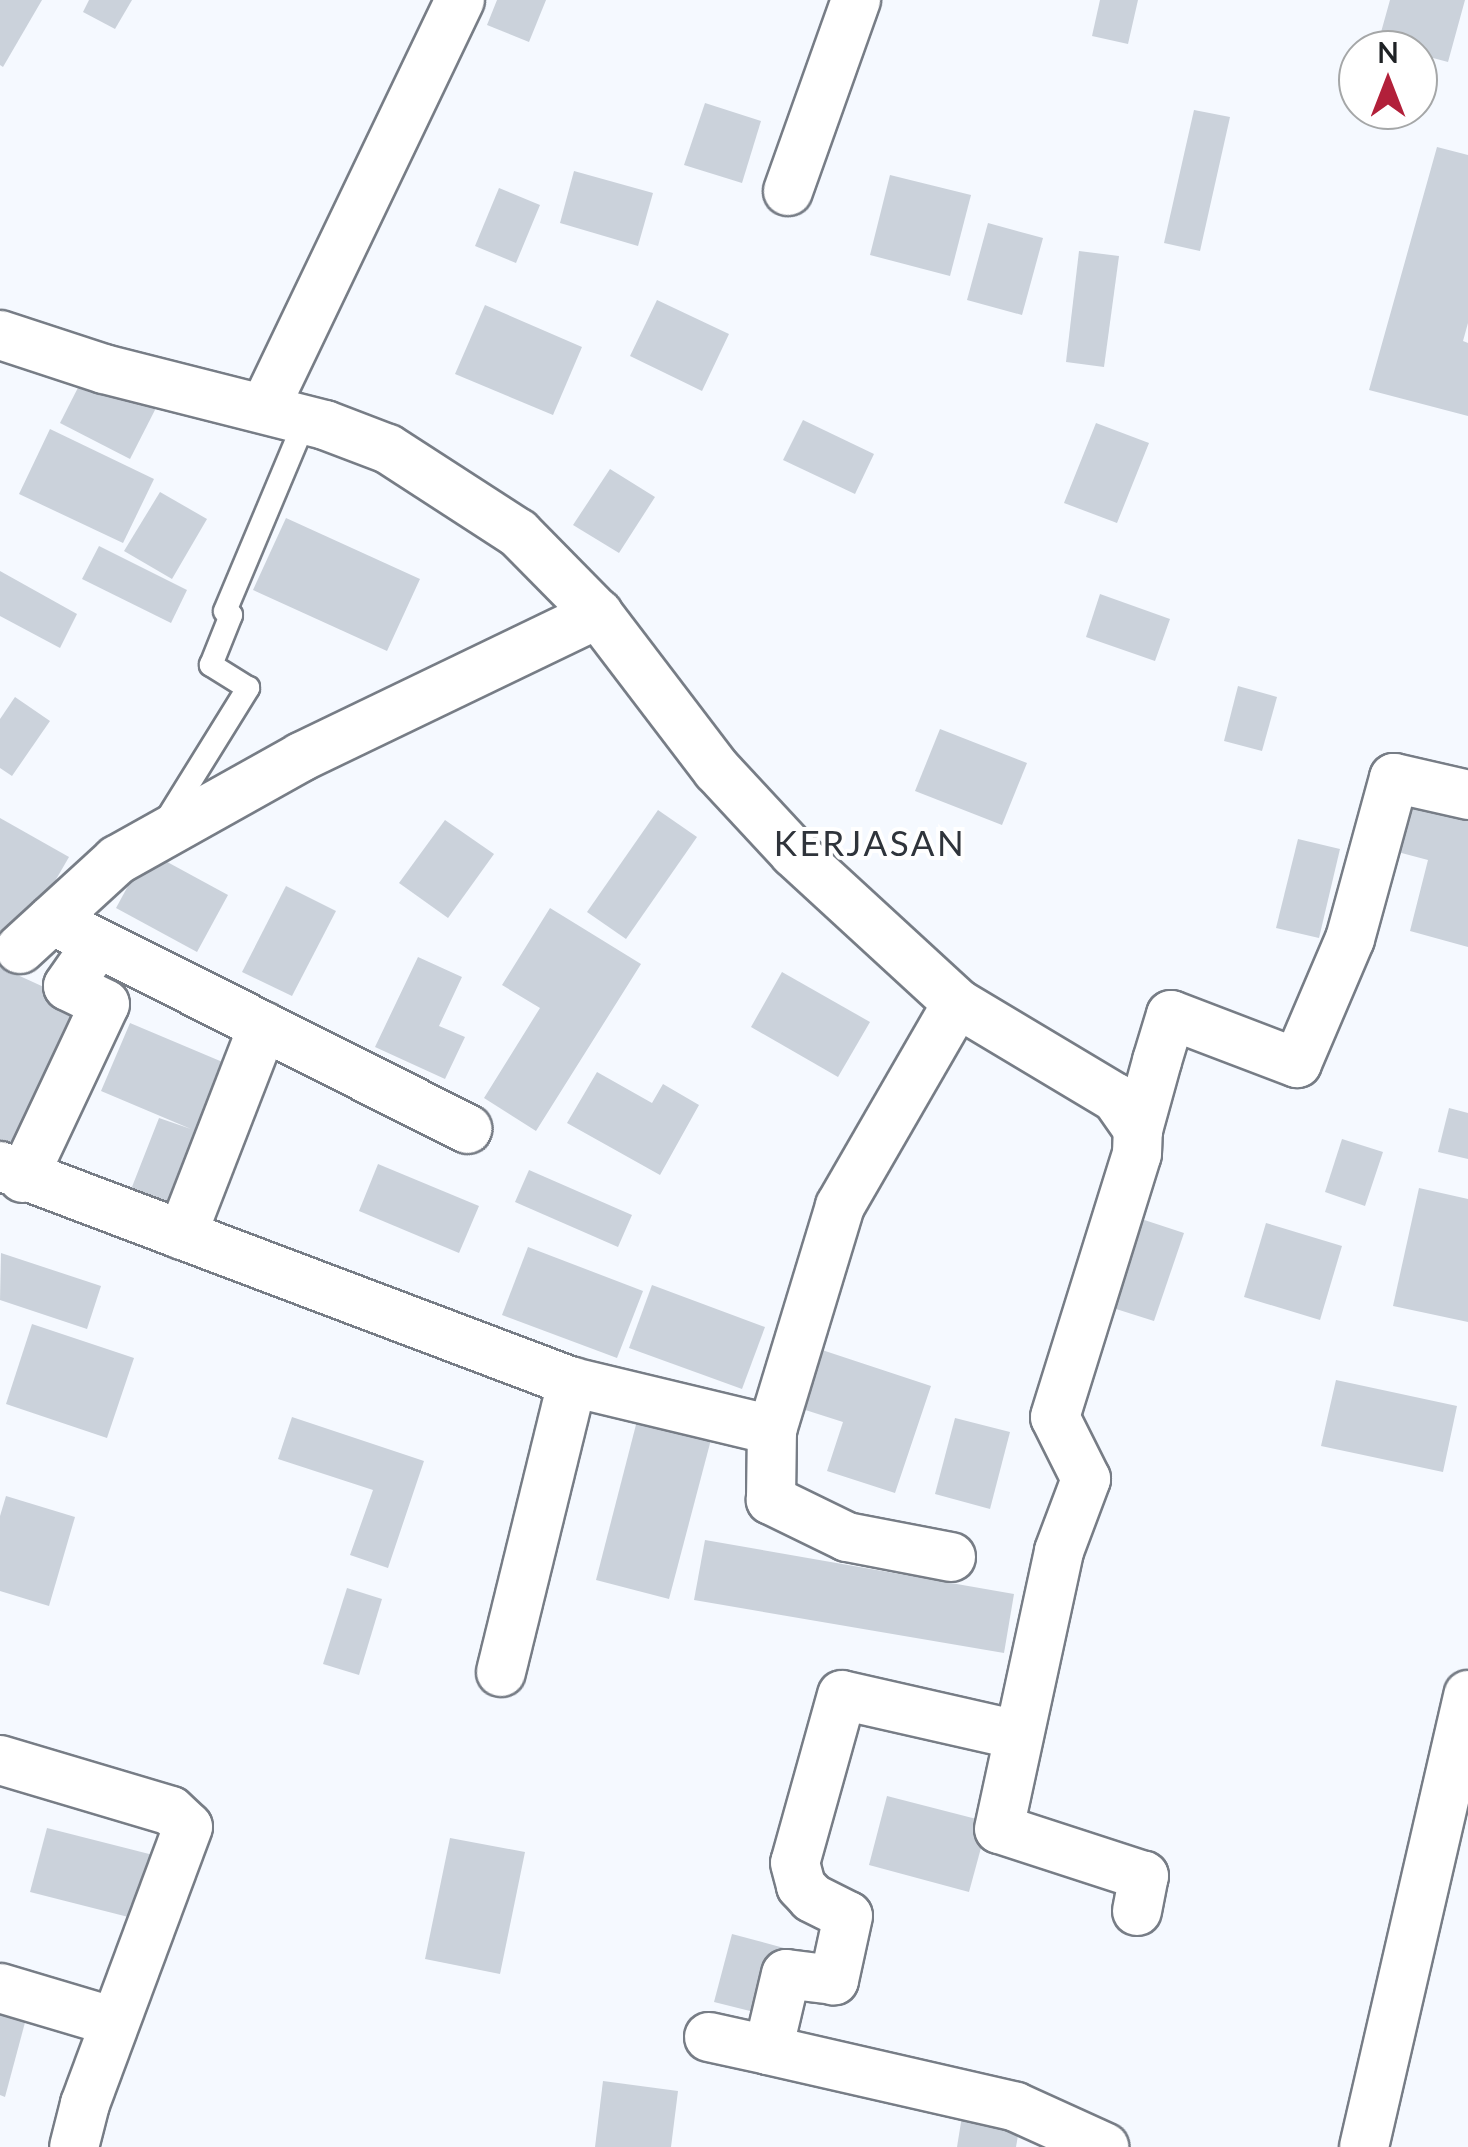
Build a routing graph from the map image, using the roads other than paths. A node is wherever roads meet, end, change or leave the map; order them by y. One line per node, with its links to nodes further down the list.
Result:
1 (460, 0): 5 (street)
2 (856, 0): 3 (street)
3 (788, 191)
4 (0, 335): 5 (street)
5 (285, 413): 6 (street); 8 (lane)
6 (598, 614): 8 (street); 10 (street)
7 (1468, 795): 13 (street)
8 (154, 839): 9 (street)
9 (98, 943): 11 (street); 14 (street)
10 (957, 1002): 13 (street); 17 (street)
11 (262, 1026): 12 (street); 15 (street)
12 (467, 1129)
13 (1138, 1130): 21 (street)
14 (12, 1172): 15 (street)
15 (182, 1235): 16 (street)
16 (572, 1382): 17 (street); 19 (street)
17 (772, 1430): 18 (street)
18 (950, 1558)
19 (501, 1672)
20 (1468, 1695): 30 (street)
21 (1018, 1735): 23 (street); 27 (street)
22 (0, 1760): 25 (street)
23 (1136, 1911)
24 (0, 1988): 25 (street)
25 (114, 2022): 28 (street)
26 (709, 2037): 27 (street)
27 (768, 2050): 29 (street)
28 (74, 2147)
29 (1104, 2147)
30 (1364, 2147)

